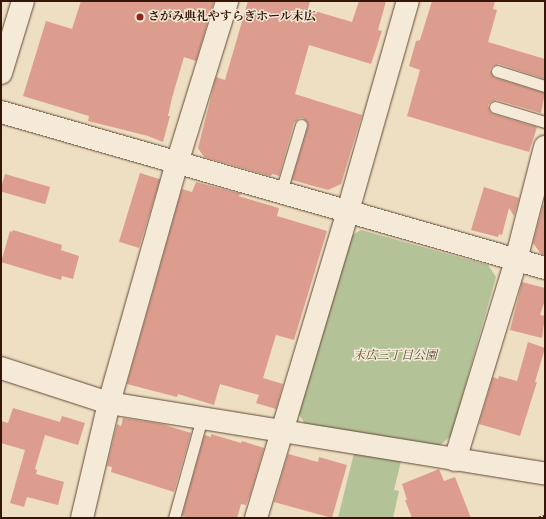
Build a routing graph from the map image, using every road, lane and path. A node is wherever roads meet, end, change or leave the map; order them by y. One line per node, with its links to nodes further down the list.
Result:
1 (23, 1): 5 (street)
2 (227, 1): 12 (street)
3 (408, 1): 14 (street)
4 (497, 71): 6 (lane)
5 (1, 73)
6 (545, 86)
7 (495, 106): 9 (lane)
8 (1, 112): 12 (street)
9 (545, 122)
10 (301, 125): 13 (lane)
11 (545, 147): 15 (street)
12 (177, 163): 13 (street); 18 (street)
13 (281, 192): 14 (street)
14 (348, 211): 15 (street); 20 (street)
15 (516, 260): 16 (street); 21 (street)
16 (545, 268)
17 (1, 368): 18 (street)
18 (109, 403): 19 (street); 24 (street)
19 (202, 418): 20 (street); 25 (lane)
20 (282, 432): 21 (street); 26 (street)
21 (455, 460): 22 (street)
22 (545, 474)
23 (545, 516): 27 (path)
24 (82, 518)
25 (174, 518)
26 (256, 518)
27 (538, 518)

